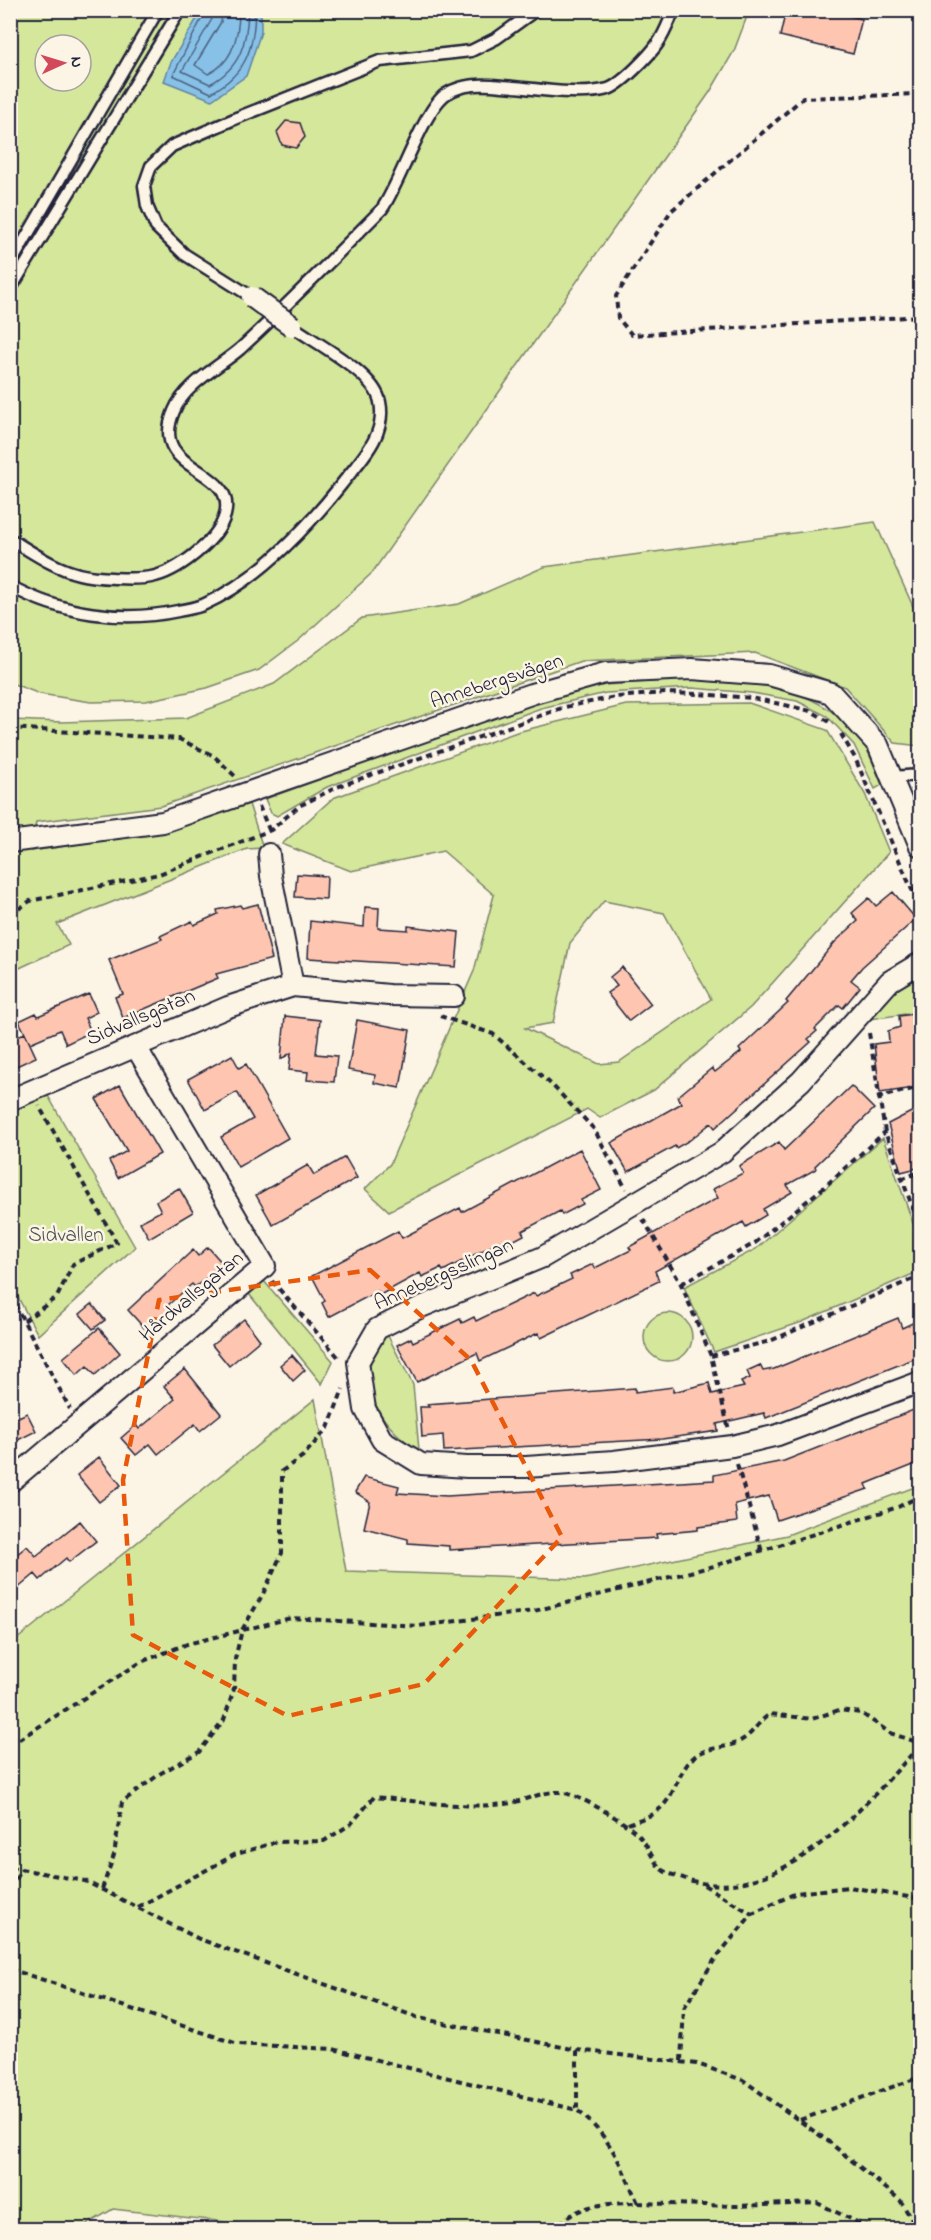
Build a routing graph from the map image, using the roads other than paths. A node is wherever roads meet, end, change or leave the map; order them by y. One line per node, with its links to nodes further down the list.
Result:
1 (158, 10): 5 (lane)
2 (180, 10): 6 (lane)
3 (536, 10): 7 (lane)
4 (674, 10): 9 (lane)
5 (10, 265)
6 (10, 290)
7 (252, 297): 8 (street, bridge)
8 (292, 326): 10 (lane)
9 (10, 539)
10 (10, 586)
11 (921, 775): 12 (lane)
12 (892, 777): 13 (street, Annebergsvägen); 14 (street, Annebergsvägen)
13 (10, 842)
14 (921, 846)
15 (269, 854): 17 (street)
16 (921, 963): 21 (street, Annebergsslingan)
17 (293, 986): 18 (street, Sidvallsgatan); 19 (street, Sidvallsgatan)
18 (454, 996)
19 (136, 1047): 20 (street, Sidvallsgatan); 22 (street, Hårdvallsgatan)
20 (10, 1100)
21 (921, 1382)
22 (10, 1482)

